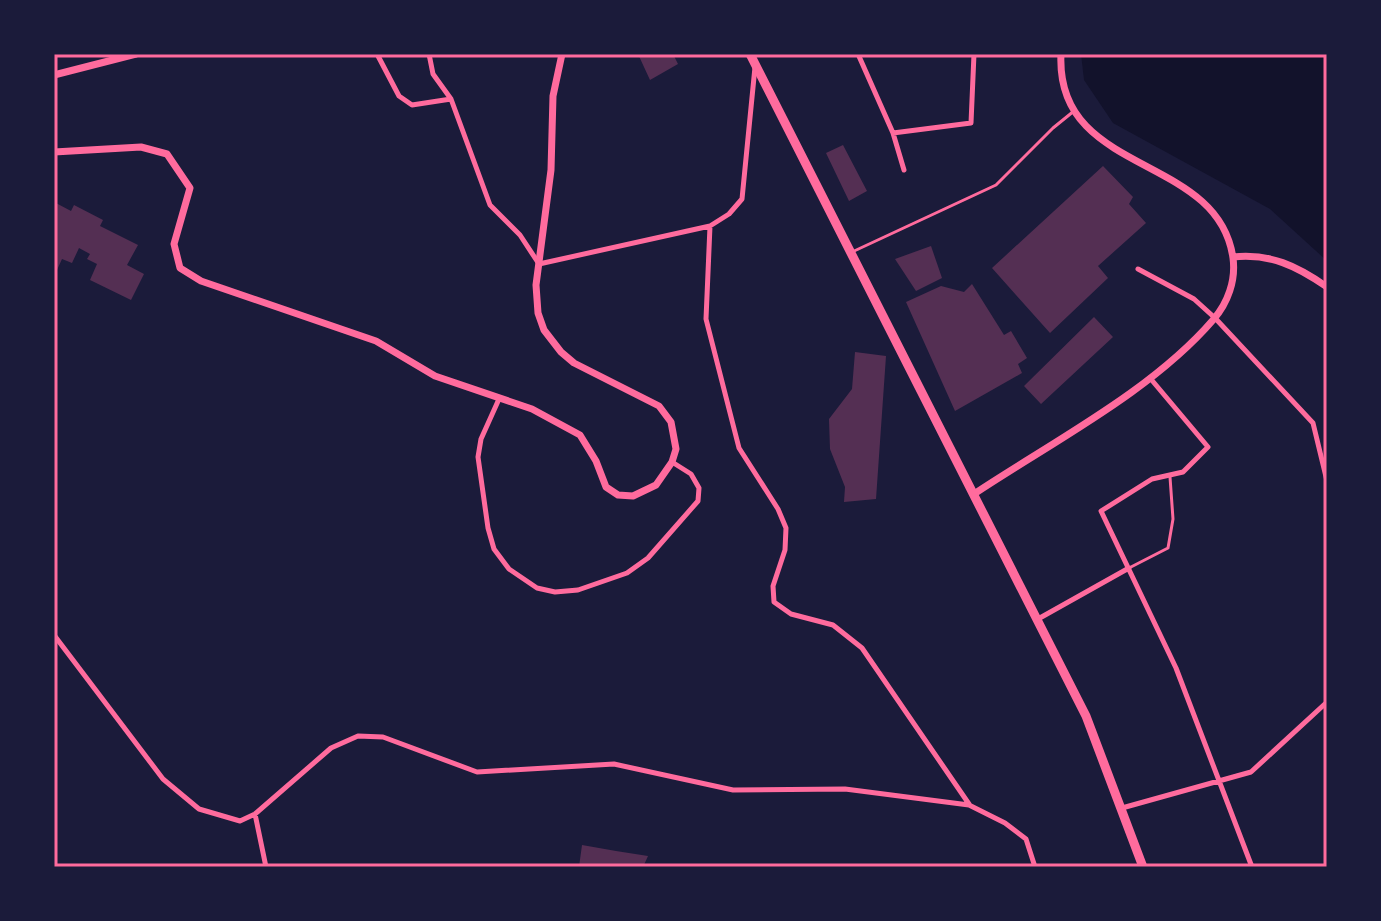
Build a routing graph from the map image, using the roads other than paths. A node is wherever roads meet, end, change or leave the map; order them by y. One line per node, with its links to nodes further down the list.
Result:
1 (136, 54): 10 (street)
2 (377, 54): 11 (street)
3 (429, 54): 11 (street)
4 (562, 54): 19 (street)
5 (750, 54): 9 (highway)
6 (858, 54): 13 (street)
7 (974, 54): 13 (street)
8 (1061, 54): 12 (street)
9 (755, 66): 16 (street); 17 (highway)
10 (54, 75)
11 (451, 99): 19 (street)
12 (1074, 111): 17 (lane); 18 (street)
13 (893, 133): 15 (street)
14 (54, 152): 24 (street)
15 (904, 170)
16 (710, 226): 19 (street); 34 (street)
17 (852, 252): 28 (highway)
18 (1233, 257): 21 (street); 22 (street)
19 (539, 264): 25 (street)
20 (1138, 269): 22 (street)
21 (1327, 287)
22 (1215, 318): 23 (street); 27 (street)
23 (1150, 378): 26 (street); 28 (street)
24 (499, 399): 25 (street); 25 (street)
25 (672, 462)
26 (1170, 474): 29 (lane); 29 (street)
27 (1327, 481)
28 (974, 494): 30 (highway)
29 (1129, 568): 30 (street); 33 (street)
30 (1038, 619): 35 (highway)
31 (54, 635): 36 (street)
32 (1327, 702): 33 (street)
33 (1218, 781): 35 (street); 40 (street)
34 (969, 805): 36 (street); 38 (street)
35 (1122, 808): 39 (highway)
36 (255, 814): 37 (street)
37 (266, 867)
38 (1035, 867)
39 (1143, 867)
40 (1252, 867)

